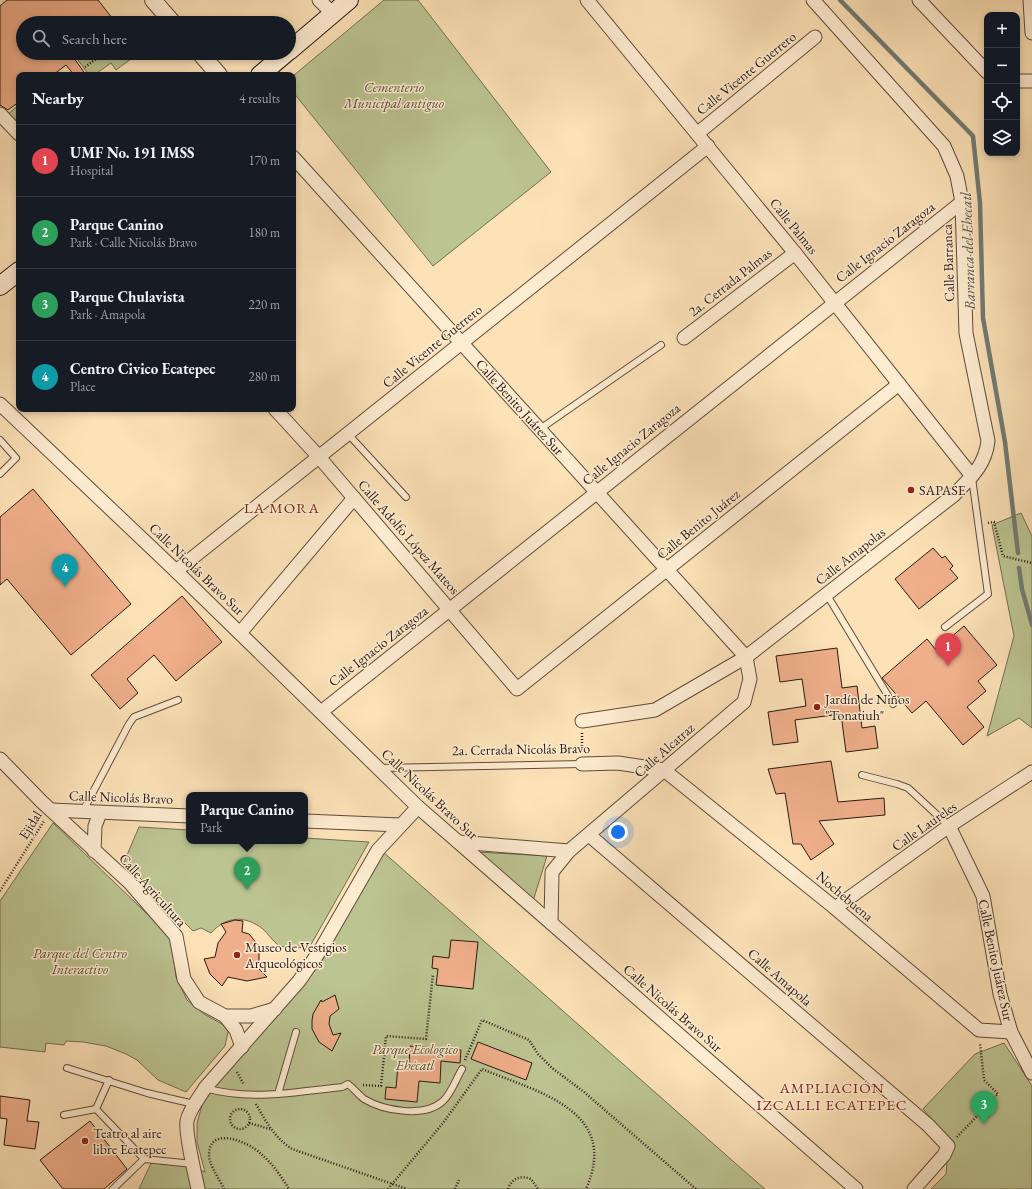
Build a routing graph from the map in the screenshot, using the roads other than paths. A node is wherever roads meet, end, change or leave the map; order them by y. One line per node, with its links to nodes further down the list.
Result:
1 (153, 0): 9 (street)
2 (319, 0): 8 (street)
3 (350, 0): 8 (main road)
4 (813, 0): 25 (street, Calle Barranca)
5 (919, 0): 15 (street)
6 (1030, 0): 10 (street)
7 (590, 1): 22 (street, Calle Palmas)
8 (333, 14): 12 (main road)
9 (168, 16)
10 (1032, 33)
11 (815, 37): 22 (street, Calle Vicente Guerrero)
12 (296, 45)
13 (206, 60): 16 (street)
14 (278, 60): 17 (main road)
15 (984, 69)
16 (216, 72)
17 (264, 72)
18 (1020, 81): 19 (street)
19 (1032, 81)
20 (3, 122): 21 (street)
21 (16, 132)
22 (698, 133): 23 (street, Calle Palmas)
23 (708, 146): 26 (street, Calle Palmas); 31 (street, Calle Vicente Guerrero)
24 (296, 160): 31 (street, Calle Benito Juárez Sur)
25 (962, 202): 29 (street, Calle Ignacio Zaragoza); 41 (street, Calle Barranca)
26 (795, 253): 29 (street, Calle Palmas); 30 (street, 2a. Cerrada Palmas)
27 (16, 273): 28 (main road)
28 (0, 286)
29 (834, 302): 33 (street, Calle Palmas); 42 (street, Calle Ignacio Zaragoza)
30 (684, 338)
31 (462, 343): 36 (street, Calle Benito Juárez Sur); 37 (street, Calle Vicente Guerrero)
32 (661, 345): 36 (lane)
33 (899, 384): 41 (street, Calle Palmas); 45 (street, Calle Benito Juárez)
34 (0, 404): 46 (street, Calle Nicolás Bravo Sur)
35 (278, 412): 39 (street, Calle Adolfo López Mateos)
36 (540, 429): 42 (street, Calle Benito Juárez Sur)
37 (348, 434): 39 (street, Calle Vicente Guerrero); 43 (lane)
38 (0, 440): 40 (lane)
39 (319, 457): 44 (street, Calle Adolfo López Mateos); 46 (street, Calle Vicente Guerrero)
40 (0, 474)
41 (972, 476): 47 (street, Calle Amapolas); 49 (lane)
42 (597, 492): 45 (street, Calle Benito Juárez Sur); 48 (street, Calle Ignacio Zaragoza)
43 (406, 497)
44 (354, 498): 48 (street, Calle Adolfo López Mateos); 50 (street)
45 (667, 569): 51 (street, Calle Benito Juárez Sur); 52 (street, Calle Benito Juárez)
46 (176, 571): 50 (street, Calle Nicolás Bravo Sur)
47 (827, 595): 51 (street, Calle Amapolas); 54 (lane)
48 (450, 609): 52 (street, Calle Adolfo López Mateos); 55 (street, Calle Ignacio Zaragoza)
49 (945, 627)
50 (240, 633): 55 (street, Calle Nicolás Bravo Sur)
51 (746, 657): 56 (street, Calle Amapolas); 60 (street, Calle Alcatraz)
52 (517, 689)
53 (178, 700): 65 (lane)
54 (893, 704)
55 (320, 712): 59 (street, Calle Nicolás Bravo Sur)
56 (582, 720)
57 (0, 758): 64 (street, Calle Agricultura)
58 (582, 764): 59 (lane, 2a. Cerrada Nicolás Bravo); 60 (street, 2a. Cerrada Nicolás Bravo)
59 (378, 768): 63 (street, Calle Nicolás Bravo Sur)
60 (664, 770): 71 (street, Calle Alcatraz); 75 (street, Nochebuena)
61 (1032, 772): 70 (street, Calle Laureles)
62 (862, 775): 70 (lane)
63 (418, 807): 69 (street); 72 (street, Calle Nicolás Bravo Sur)
64 (51, 810): 65 (street, Calle Nicolás Bravo); 73 (street, Calle Agricultura)
65 (83, 812): 66 (street, Calle Nicolás Bravo)
66 (100, 812): 67 (street, Calle Nicolás Bravo); 73 (street)
67 (186, 816)
68 (308, 821): 69 (street)
69 (400, 825): 77 (street)
70 (949, 826): 75 (street, Calle Laureles); 80 (street, Calle Benito Juárez Sur)
71 (589, 835): 74 (street, Calle Alcatraz); 96 (street, Calle Amapola)
72 (458, 842): 74 (street); 76 (street, Calle Nicolás Bravo Sur)
73 (94, 851): 78 (street, Calle Agricultura)
74 (569, 852): 76 (street, Calle Alcatraz)
75 (835, 908): 80 (street, Nochebuena)
76 (551, 923): 95 (street, Calle Nicolás Bravo Sur)
77 (275, 1009): 78 (street, Calle Agricultura); 81 (street)
78 (225, 1016): 81 (street)
79 (296, 1032): 87 (lane)
80 (1011, 1032): 84 (street, Calle Benito Juárez Sur)
81 (242, 1047): 86 (street)
82 (67, 1068): 85 (lane)
83 (462, 1069): 87 (lane)
84 (1032, 1072)
85 (109, 1080): 88 (lane); 89 (lane)
86 (205, 1088): 87 (lane); 88 (street)
87 (278, 1094)
88 (195, 1104): 92 (street)
89 (96, 1109): 90 (lane); 91 (lane)
90 (64, 1115)
91 (144, 1159): 92 (lane); 93 (lane)
92 (193, 1164): 94 (street)
93 (113, 1189)
94 (198, 1189)
95 (856, 1189)
96 (914, 1189)

